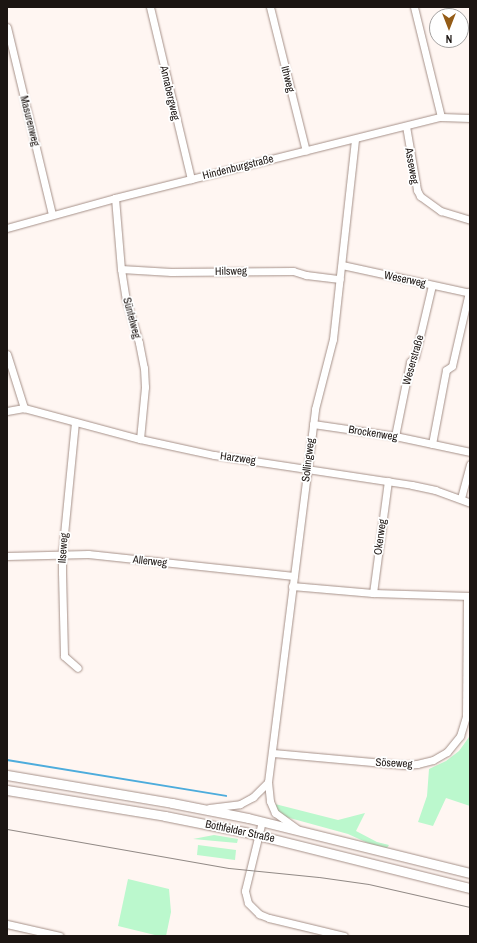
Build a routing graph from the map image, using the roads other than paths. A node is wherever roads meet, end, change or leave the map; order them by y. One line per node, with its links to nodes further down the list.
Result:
1 (150, 7): 10 (street, Annabergweg)
2 (270, 7): 9 (street, Ithweg)
3 (414, 7): 5 (street)
4 (7, 27): 12 (street, Masurenweg)
5 (441, 117): 6 (street, Hindenburgstraße); 7 (street, Hindenburgstraße)
6 (470, 118)
7 (406, 126): 8 (street, Hindenburgstraße); 13 (street, Asseweg)
8 (355, 139): 9 (street, Hindenburgstraße); 15 (street, Sollingweg)
9 (306, 151): 10 (street, Hindenburgstraße)
10 (191, 179): 11 (street, Hindenburgstraße)
11 (115, 198): 12 (street, Hindenburgstraße); 16 (street, Süntelweg)
12 (52, 214): 14 (street, Hindenburgstraße)
13 (470, 220)
14 (7, 228)
15 (342, 266): 17 (street, Sollingweg); 18 (street, Weserweg)
16 (121, 269): 17 (street, Hilsweg); 26 (street, Süntelweg)
17 (340, 278): 24 (street, Sollingweg)
18 (432, 284): 19 (street, Weserweg); 25 (street, Weserstraße)
19 (469, 292): 27 (street, Weserweg)
20 (7, 354): 21 (street)
21 (24, 408): 22 (street, Harzweg); 23 (street, Harzweg)
22 (7, 411)
23 (75, 422): 26 (street, Harzweg); 34 (street, Ilseweg)
24 (313, 424): 25 (street, Brockenweg); 30 (street, Sollingweg)
25 (395, 436): 27 (street, Brockenweg)
26 (140, 439): 30 (street, Harzweg)
27 (432, 444): 28 (street, Brockenweg)
28 (470, 452)
29 (470, 464): 32 (street)
30 (307, 468): 31 (street, Harzweg); 36 (street, Sollingweg)
31 (388, 481): 32 (street, Harzweg); 38 (street, Okerweg)
32 (461, 498): 33 (street, Harzweg)
33 (470, 502)
34 (62, 554): 35 (street, Allerweg); 36 (street, Allerweg); 40 (street, Ilseweg)
35 (7, 556)
36 (294, 576): 37 (street, Sollingweg)
37 (292, 586): 38 (street); 41 (street, Sollingweg)
38 (373, 593): 39 (street)
39 (469, 596): 41 (street, Söseweg)
40 (78, 668)
41 (273, 753): 43 (street, Sollingweg)
42 (7, 775): 45 (main road, Bothfelder Straße)
43 (268, 782): 45 (street); 47 (street, Sollingweg)
44 (7, 790): 48 (main road, Bothfelder Straße)
45 (204, 809): 46 (main road, Bothfelder Straße)
46 (262, 821): 47 (main road, Bothfelder Straße); 48 (street)
47 (296, 828): 49 (main road, Bothfelder Straße)
48 (259, 835): 50 (main road, Bothfelder Straße); 53 (street)
49 (470, 873)
50 (470, 888)
51 (7, 924): 52 (street)
52 (60, 936)
53 (344, 936)

